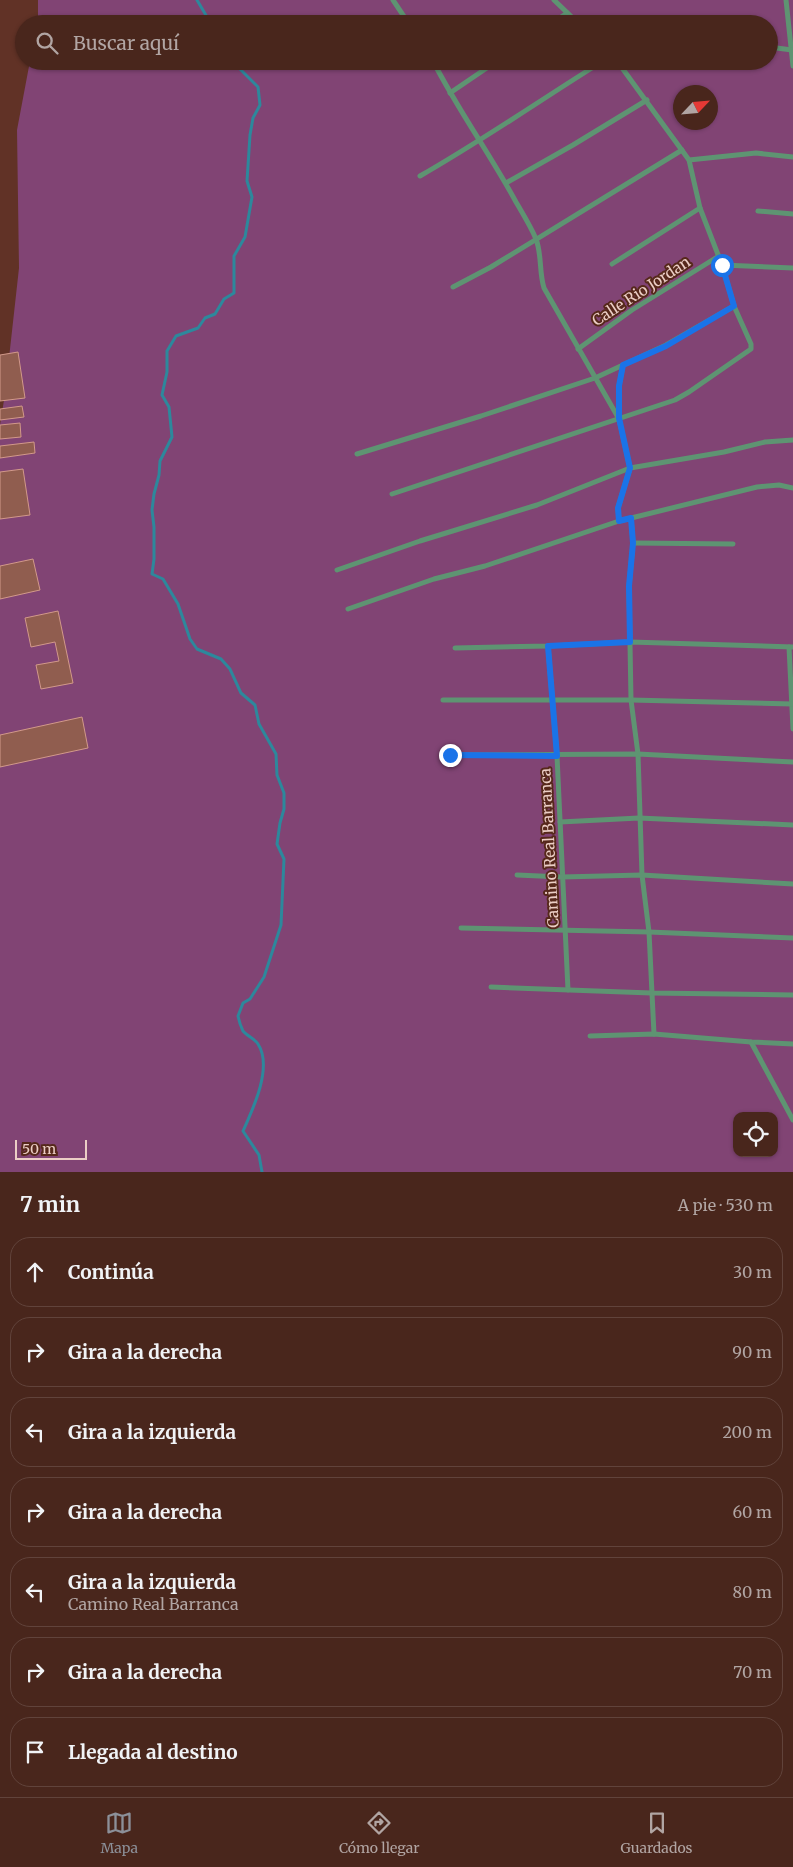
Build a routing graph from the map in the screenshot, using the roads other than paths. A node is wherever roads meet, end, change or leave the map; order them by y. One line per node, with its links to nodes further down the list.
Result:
1 (393, 0): 5 (street)
2 (554, 0): 4 (street)
3 (786, 0): 8 (street)
4 (567, 13): 6 (street)
5 (403, 15)
6 (564, 15)
7 (778, 48): 8 (street)
8 (792, 50): 9 (street)
9 (793, 66)
10 (438, 70): 14 (street)
11 (484, 70): 14 (street)
12 (589, 70): 16 (street)
13 (624, 70): 15 (street)
14 (450, 93): 16 (street)
15 (647, 100): 17 (street); 21 (street)
16 (479, 141): 20 (street); 21 (street)
17 (682, 150): 19 (street); 25 (street)
18 (793, 158): 19 (street)
19 (689, 160): 22 (street)
20 (420, 176)
21 (506, 183): 25 (street)
22 (700, 208): 26 (street); 27 (street)
23 (758, 211): 24 (street)
24 (793, 214)
25 (536, 239): 30 (street); 32 (street)
26 (719, 256): 28 (street); 32 (street, Calle Rio Jordan)
27 (612, 264)
28 (722, 265): 29 (street); 31 (street)
29 (793, 268)
30 (453, 287)
31 (734, 306): 33 (street); 35 (street)
32 (578, 348): 34 (street)
33 (623, 365): 34 (street); 35 (street)
34 (595, 378): 35 (street); 37 (street)
35 (619, 418): 38 (street); 40 (street)
36 (793, 440): 38 (street)
37 (357, 454)
38 (630, 468): 42 (street); 45 (street)
39 (793, 488): 41 (street)
40 (392, 494)
41 (631, 518): 42 (street); 43 (street)
42 (619, 521): 46 (street)
43 (633, 543): 44 (street); 47 (street)
44 (733, 544)
45 (337, 570)
46 (348, 609)
47 (630, 642): 48 (street); 49 (street); 53 (street)
48 (548, 646): 50 (street); 51 (street, Camino Real Barranca)
49 (791, 647): 54 (street)
50 (455, 648)
51 (552, 699): 52 (street); 53 (street); 58 (street, Camino Real Barranca)
52 (443, 700)
53 (631, 700): 54 (street); 56 (street)
54 (792, 704): 55 (street)
55 (793, 729)
56 (638, 754): 58 (street); 59 (street); 60 (street)
57 (450, 755): 58 (street)
58 (557, 756): 61 (street, Camino Real Barranca)
59 (793, 762)
60 (639, 818): 61 (street); 62 (street); 64 (street)
61 (560, 822): 65 (street, Camino Real Barranca)
62 (793, 825)
63 (517, 875): 65 (street)
64 (642, 875): 65 (street); 66 (street); 69 (street)
65 (562, 877): 68 (street, Camino Real Barranca)
66 (793, 884)
67 (461, 928): 68 (street)
68 (565, 930): 69 (street); 72 (street, Camino Real Barranca)
69 (650, 932): 70 (street); 73 (street)
70 (793, 938)
71 (491, 987): 72 (street)
72 (568, 990): 73 (street)
73 (651, 993): 74 (street); 75 (street)
74 (793, 995)
75 (654, 1034): 76 (street); 77 (street)
76 (590, 1036)
77 (751, 1042): 78 (street); 79 (street)
78 (793, 1044)
79 (793, 1120)

